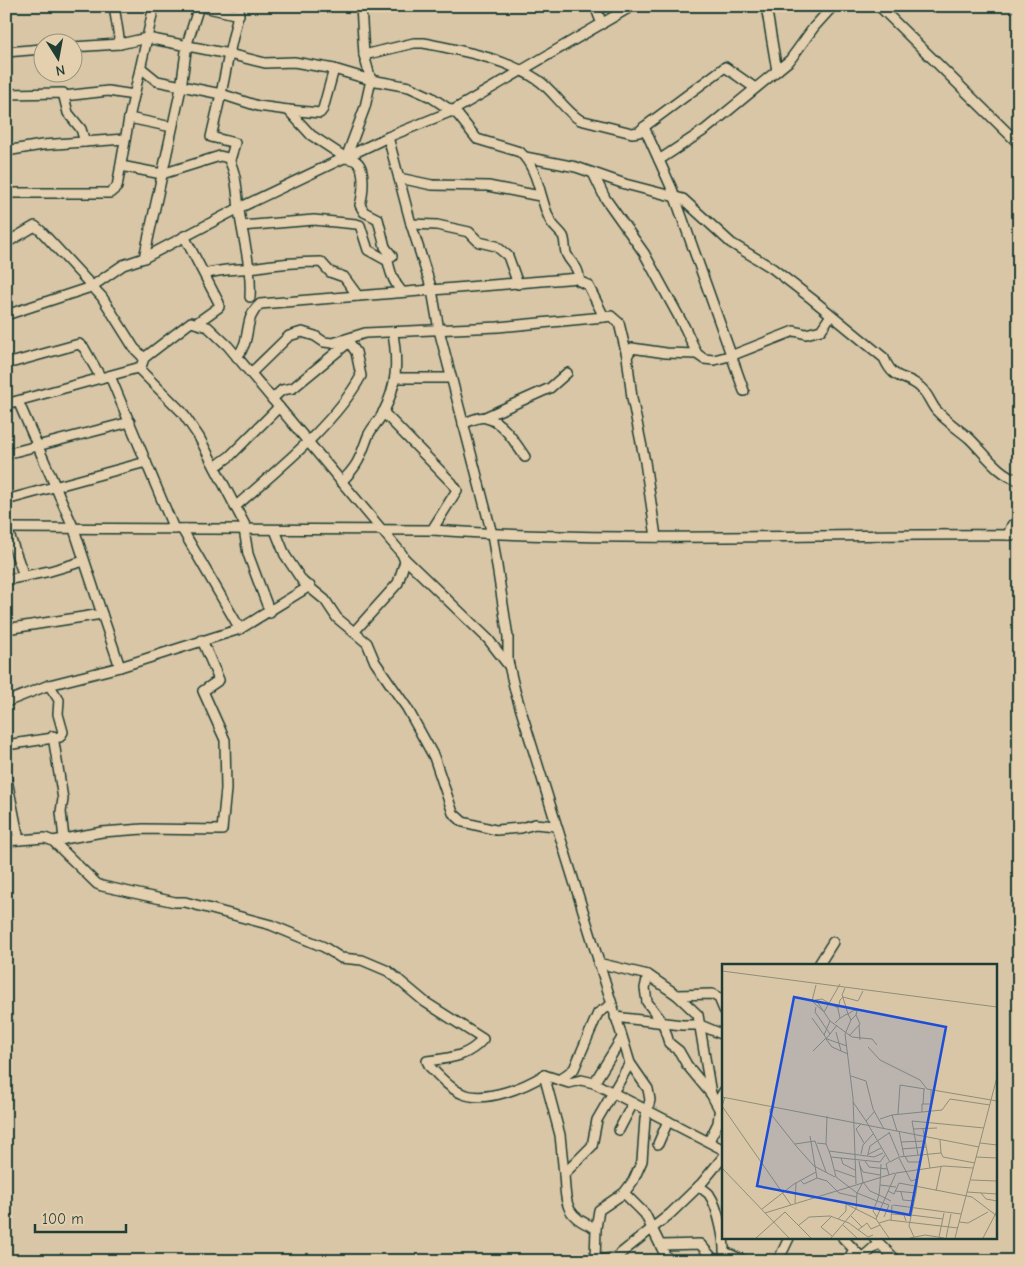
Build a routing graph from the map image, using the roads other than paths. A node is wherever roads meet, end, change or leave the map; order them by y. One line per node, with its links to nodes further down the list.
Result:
1 (114, 6): 13 (street)
2 (154, 6): 12 (street)
3 (199, 6): 10 (street); 14 (street)
4 (361, 6): 19 (street)
5 (595, 6): 11 (street)
6 (632, 6): 11 (street)
7 (766, 6): 23 (street)
8 (833, 6): 23 (street)
9 (879, 6): 39 (street)
10 (239, 11): 18 (street)
11 (602, 24): 22 (street)
12 (147, 38): 13 (street); 14 (street); 20 (street)
13 (120, 44): 15 (street)
14 (188, 44): 18 (street); 25 (street)
15 (82, 46)
16 (32, 51): 17 (street)
17 (6, 52)
18 (229, 54): 21 (street); 28 (street)
19 (364, 55): 22 (street); 24 (street)
20 (141, 68): 25 (street); 29 (street)
21 (334, 69): 24 (street); 31 (street)
22 (522, 70): 32 (street); 35 (street)
23 (777, 71): 26 (street)
24 (371, 80): 32 (street); 42 (street)
25 (181, 88): 28 (street); 34 (street)
26 (755, 88): 35 (street); 44 (street)
27 (6, 94): 30 (street)
28 (221, 94): 31 (street); 43 (street)
29 (134, 95): 30 (street); 33 (street)
30 (64, 96): 38 (street)
31 (288, 110): 42 (street)
32 (452, 110): 36 (street); 41 (street)
33 (129, 118): 34 (street); 37 (street)
34 (172, 127): 47 (street)
35 (644, 127): 44 (street)
36 (388, 138): 42 (street); 48 (street)
37 (125, 139): 38 (street); 45 (street)
38 (85, 142): 40 (street)
39 (1019, 144)
40 (6, 151)
41 (525, 157): 46 (street); 50 (street)
42 (346, 158): 52 (street); 58 (street)
43 (230, 160): 47 (street); 52 (street)
44 (659, 160): 51 (street)
45 (121, 166): 47 (street); 49 (street)
46 (593, 173): 51 (street); 75 (street)
47 (162, 174): 57 (street)
48 (399, 178): 50 (street); 53 (street)
49 (6, 193)
50 (540, 196): 61 (street)
51 (674, 196): 69 (street); 76 (street)
52 (239, 208): 54 (street); 55 (street)
53 (411, 224): 62 (street); 64 (street)
54 (242, 226): 58 (street); 59 (street)
55 (184, 236): 57 (street); 60 (street)
56 (6, 243): 63 (street)
57 (144, 258): 63 (street)
58 (388, 261): 65 (street)
59 (249, 268): 60 (street); 66 (street); 67 (street)
60 (205, 274): 71 (street)
61 (579, 278): 62 (street); 70 (street)
62 (518, 284): 64 (street)
63 (91, 287): 68 (street); 79 (street)
64 (432, 290): 65 (street); 72 (street)
65 (402, 292): 66 (street)
66 (358, 296): 78 (street)
67 (250, 297)
68 (6, 315)
69 (831, 315): 76 (street); 102 (street)
70 (604, 317): 72 (street); 77 (street)
71 (198, 322): 78 (street); 79 (street)
72 (439, 330): 73 (street); 86 (street)
73 (393, 334): 74 (street); 85 (street)
74 (352, 339): 82 (street); 88 (street); 96 (street)
75 (696, 354): 76 (street); 77 (street)
76 (733, 355): 87 (street)
77 (628, 356): 118 (street)
78 (237, 357): 82 (street)
79 (144, 358): 81 (street)
80 (6, 361): 84 (street)
81 (138, 368): 84 (street); 101 (street)
82 (251, 372): 88 (street)
83 (568, 373): 93 (street)
84 (106, 377): 89 (street); 94 (street)
85 (396, 378): 86 (street); 92 (street)
86 (451, 378): 95 (street)
87 (744, 391)
88 (272, 399): 91 (street)
89 (18, 401): 90 (street); 97 (street)
90 (6, 404)
91 (279, 407): 96 (street); 101 (street)
92 (383, 412): 103 (street); 114 (street)
93 (485, 417): 95 (street); 99 (street)
94 (130, 422): 97 (street); 100 (street)
95 (463, 424): 115 (street)
96 (307, 441): 103 (street); 106 (street)
97 (38, 445): 98 (street); 104 (street)
98 (6, 454)
99 (525, 457)
100 (146, 462): 104 (street); 110 (street)
101 (215, 468): 106 (street)
102 (1019, 480)
103 (341, 482): 113 (street)
104 (55, 486): 105 (street); 109 (street)
105 (6, 500)
106 (235, 507): 111 (street)
107 (1019, 523): 116 (street)
108 (7, 528): 109 (street); 121 (street)
109 (74, 529): 110 (street); 120 (street)
110 (178, 529): 111 (street); 127 (street)
111 (245, 530): 112 (street); 124 (street)
112 (275, 530): 113 (street); 123 (street)
113 (384, 530): 114 (street); 119 (street)
114 (432, 530): 115 (street)
115 (492, 534): 118 (street); 130 (street)
116 (1008, 535): 117 (street); 118 (street)
117 (1019, 535)
118 (656, 536)
119 (404, 558): 128 (street); 130 (street)
120 (84, 561): 121 (street); 125 (street)
121 (24, 576): 122 (street)
122 (6, 580)
123 (310, 586): 124 (street); 128 (street)
124 (270, 613): 127 (street)
125 (102, 614): 126 (street); 131 (street)
126 (6, 629)
127 (240, 629): 129 (street)
128 (354, 632): 137 (street)
129 (202, 640): 131 (street); 138 (street)
130 (509, 666): 137 (street)
131 (120, 667): 132 (street)
132 (49, 685): 133 (street); 134 (street)
133 (6, 702)
134 (53, 736): 135 (street); 138 (street)
135 (6, 745)
136 (6, 775): 139 (street)
137 (556, 826): 143 (street)
138 (64, 839): 141 (street)
139 (20, 840): 140 (street); 141 (street)
140 (6, 841)
141 (53, 841): 155 (street)
142 (833, 942): 144 (street)
143 (598, 963): 145 (street); 147 (street)
144 (819, 964)
145 (648, 976): 146 (street); 150 (street)
146 (677, 995): 148 (street); 151 (street)
147 (611, 1005): 149 (street); 156 (street)
148 (722, 1005)
149 (615, 1017): 150 (street); 153 (street)
150 (663, 1023): 151 (street); 159 (street)
151 (700, 1025): 152 (street); 159 (street)
152 (722, 1034)
153 (622, 1038): 154 (street); 157 (street)
154 (630, 1063): 158 (street); 162 (street)
155 (544, 1075): 156 (street); 170 (street)
156 (559, 1080): 157 (street)
157 (594, 1083): 158 (street)
158 (614, 1094): 161 (street); 170 (street)
159 (711, 1094): 163 (street)
160 (722, 1094): 163 (street)
161 (633, 1103): 162 (street); 165 (street)
162 (647, 1110): 164 (street); 172 (street)
163 (722, 1114): 166 (street)
164 (668, 1121): 166 (street); 167 (street)
165 (619, 1130)
166 (708, 1141): 168 (street)
167 (658, 1144)
168 (722, 1149)
169 (722, 1158): 171 (street)
170 (564, 1174): 173 (street)
171 (699, 1186): 174 (street); 180 (street)
172 (624, 1193): 173 (street); 174 (street)
173 (596, 1228): 174 (street)
174 (652, 1228): 178 (street)
175 (788, 1240): 185 (street)
176 (845, 1240): 179 (street)
177 (877, 1240): 181 (street); 187 (street)
178 (662, 1245): 182 (street); 183 (street)
179 (854, 1250): 181 (street); 186 (street)
180 (724, 1257): 184 (street)
181 (864, 1259)
182 (668, 1261)
183 (715, 1261)
184 (745, 1261)
185 (778, 1261)
186 (847, 1261)
187 (897, 1261)

